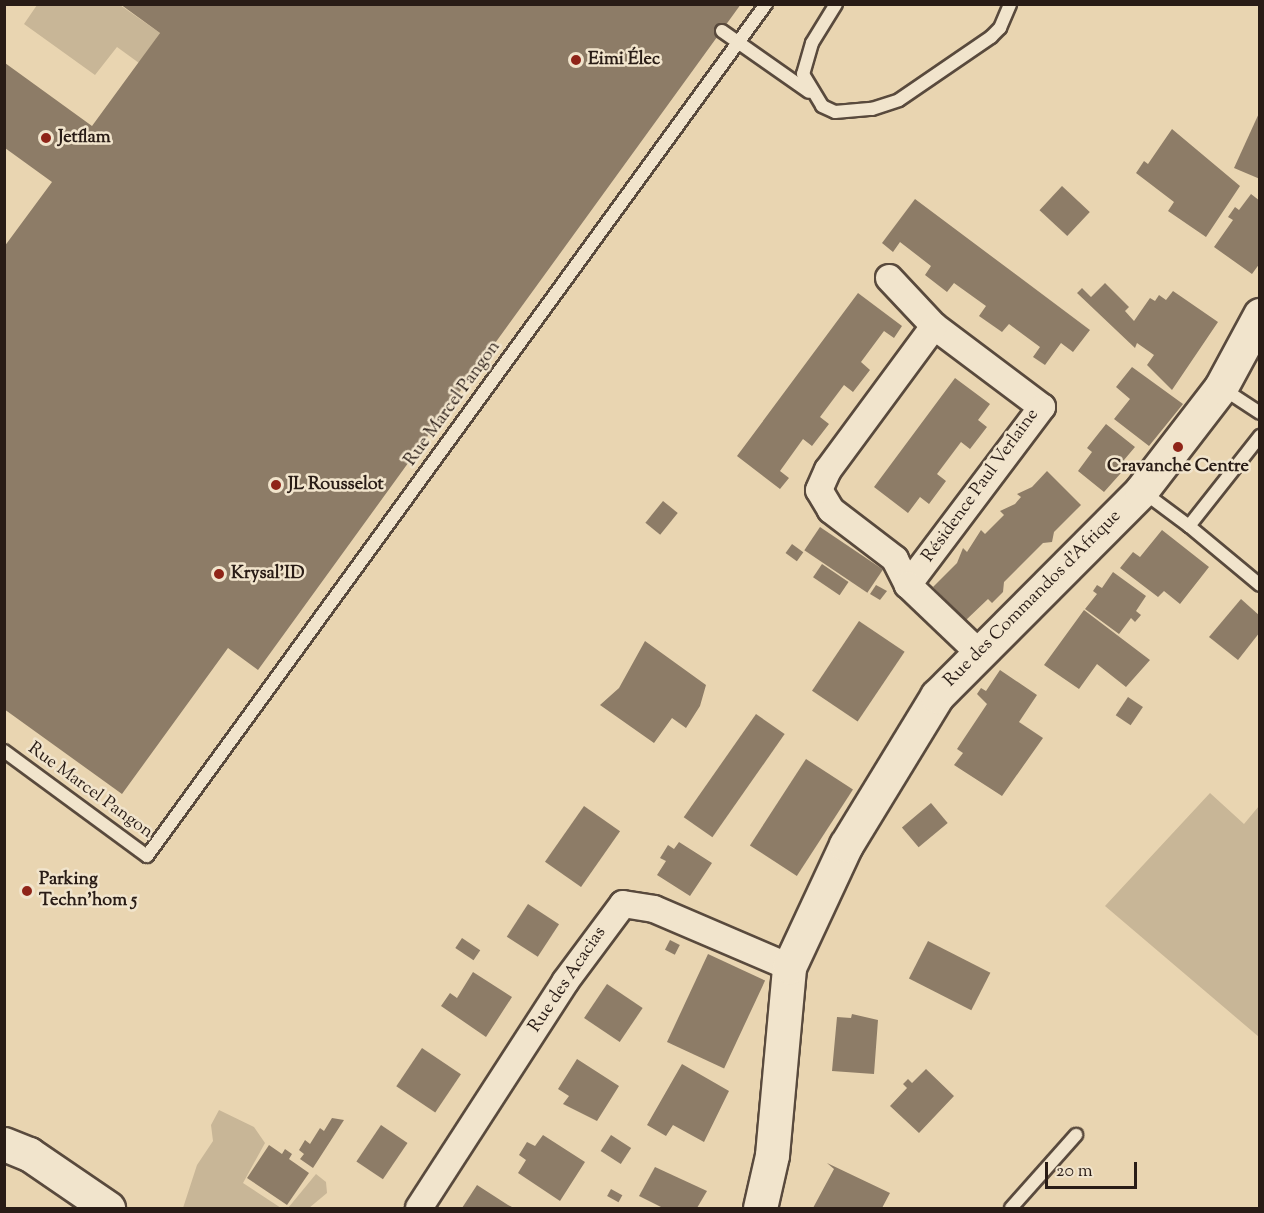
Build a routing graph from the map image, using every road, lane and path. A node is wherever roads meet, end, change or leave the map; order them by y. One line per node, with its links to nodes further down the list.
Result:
1 (766, 4): 5 (lane, Rue Marcel Pangon)
2 (836, 4): 6 (lane)
3 (1010, 4): 6 (lane)
4 (722, 31): 5 (lane)
5 (738, 42): 6 (lane); 18 (lane, Rue Marcel Pangon)
6 (810, 92)
7 (889, 278): 9 (street, Résidence Paul Verlaine)
8 (1260, 315): 10 (main road, Rue des Commandos d'Afrique)
9 (934, 326): 15 (street, Résidence Paul Verlaine); 15 (street, Résidence Paul Verlaine)
10 (1221, 387): 11 (lane); 13 (main road, Rue des Commandos d'Afrique)
11 (1260, 413)
12 (1260, 436): 14 (lane)
13 (1141, 491): 14 (lane); 17 (main road, Rue des Commandos d'Afrique)
14 (1189, 526): 16 (lane)
15 (908, 585): 17 (street, Résidence Paul Verlaine)
16 (1260, 585)
17 (977, 651): 19 (main road, Rue des Commandos d'Afrique)
18 (4, 751)
19 (789, 967): 23 (street, Rue des Acacias); 24 (main road, Rue des Commandos d'Afrique)
20 (1076, 1135): 25 (lane)
21 (4, 1144): 22 (main road)
22 (108, 1209)
23 (419, 1209)
24 (759, 1209)
25 (1011, 1209)

